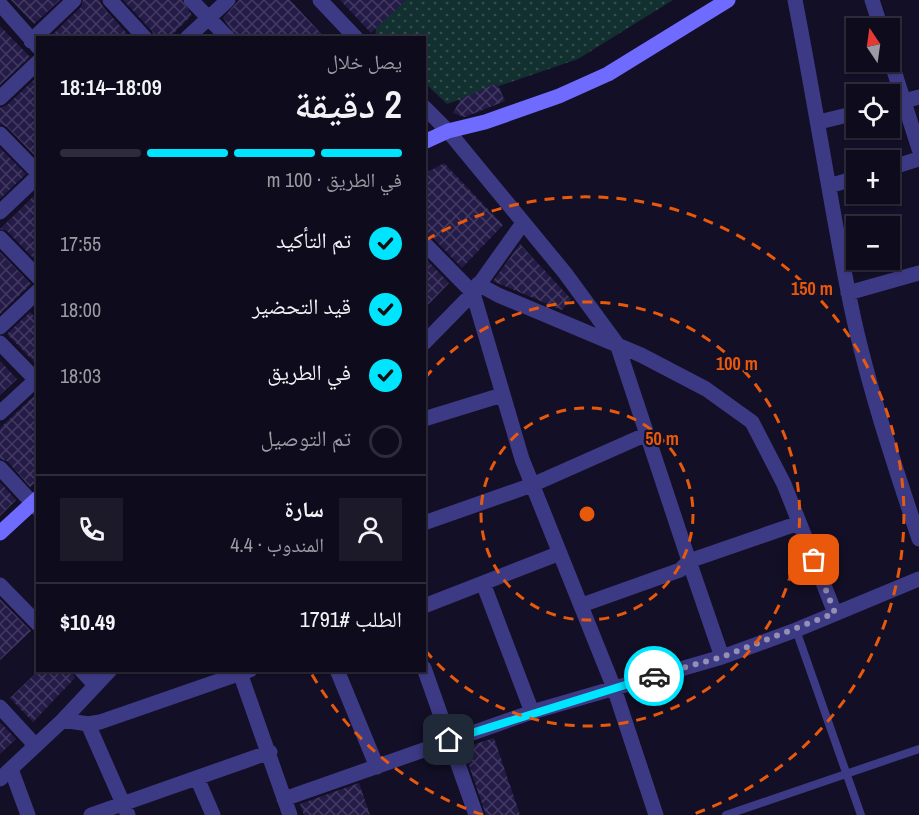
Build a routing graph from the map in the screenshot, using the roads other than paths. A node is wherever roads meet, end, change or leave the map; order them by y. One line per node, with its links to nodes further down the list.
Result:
1 (74, 0): 12 (street)
2 (110, 0): 13 (street)
3 (191, 0): 10 (street)
4 (228, 0): 10 (street)
5 (320, 0): 16 (street)
6 (728, 0): 26 (main road)
7 (795, 0): 25 (street)
8 (872, 0): 11 (street)
9 (0, 4): 17 (street)
10 (208, 17): 14 (street); 15 (street)
11 (878, 18)
12 (41, 36)
13 (143, 36)
14 (189, 36)
15 (226, 36)
16 (355, 36)
17 (34, 44)
18 (36, 65): 20 (street)
19 (919, 97): 21 (street)
20 (0, 98)
21 (900, 102)
22 (426, 109): 26 (street)
23 (900, 111): 29 (street)
24 (846, 115): 25 (street)
25 (819, 122): 35 (street)
26 (448, 131): 28 (main road); 37 (street)
27 (0, 134): 32 (street)
28 (426, 141)
29 (919, 149)
30 (919, 159): 31 (street)
31 (900, 165)
32 (36, 172)
33 (36, 176): 36 (street)
34 (846, 181): 35 (street)
35 (829, 186): 44 (street)
36 (0, 212)
37 (524, 223): 42 (street); 48 (street)
38 (0, 238): 41 (street)
39 (426, 245): 42 (street)
40 (919, 273): 44 (street)
41 (36, 275)
42 (475, 288): 46 (street); 48 (street); 51 (street)
43 (36, 293): 45 (street)
44 (848, 293): 61 (street)
45 (0, 327)
46 (427, 335)
47 (0, 343): 49 (street)
48 (617, 344): 54 (street); 59 (street)
49 (36, 379)
50 (36, 381): 52 (street)
51 (502, 395): 53 (street); 56 (street)
52 (0, 413)
53 (426, 418)
54 (647, 434): 56 (street); 63 (street)
55 (0, 468): 57 (street)
56 (532, 485): 58 (street); 62 (street)
57 (36, 504): 60 (main road)
58 (426, 522)
59 (799, 523): 63 (street); 69 (street)
60 (0, 533)
61 (919, 539)
62 (560, 553): 65 (street); 68 (street)
63 (689, 561): 68 (street); 72 (street)
64 (919, 579): 69 (street)
65 (483, 583): 67 (street); 81 (street)
66 (0, 585): 70 (street)
67 (426, 605)
68 (582, 605): 79 (street)
69 (835, 613): 71 (street)
70 (36, 622)
71 (796, 630): 72 (street); 89 (lane)
72 (722, 657): 79 (street)
73 (83, 672): 78 (street)
74 (108, 672): 78 (street)
75 (243, 672): 83 (street); 87 (street)
76 (338, 672): 88 (street)
77 (425, 672): 84 (street)
78 (95, 685): 82 (street)
79 (614, 688): 81 (street); 99 (street)
80 (0, 707): 85 (street)
81 (532, 712): 84 (street)
82 (63, 720): 83 (street); 85 (street)
83 (88, 724): 93 (street)
84 (449, 740): 88 (street); 98 (street)
85 (35, 745): 90 (street)
86 (919, 750): 89 (lane)
87 (270, 752): 91 (street); 92 (street)
88 (377, 767): 92 (street)
89 (846, 772): 100 (lane); 101 (lane)
90 (5, 774): 94 (street)
91 (197, 778): 93 (street); 96 (street)
92 (284, 799): 97 (street)
93 (126, 809): 95 (street)
94 (28, 815)
95 (91, 815)
96 (213, 815)
97 (290, 815)
98 (476, 815)
99 (656, 815)
100 (726, 815)
101 (861, 815)

